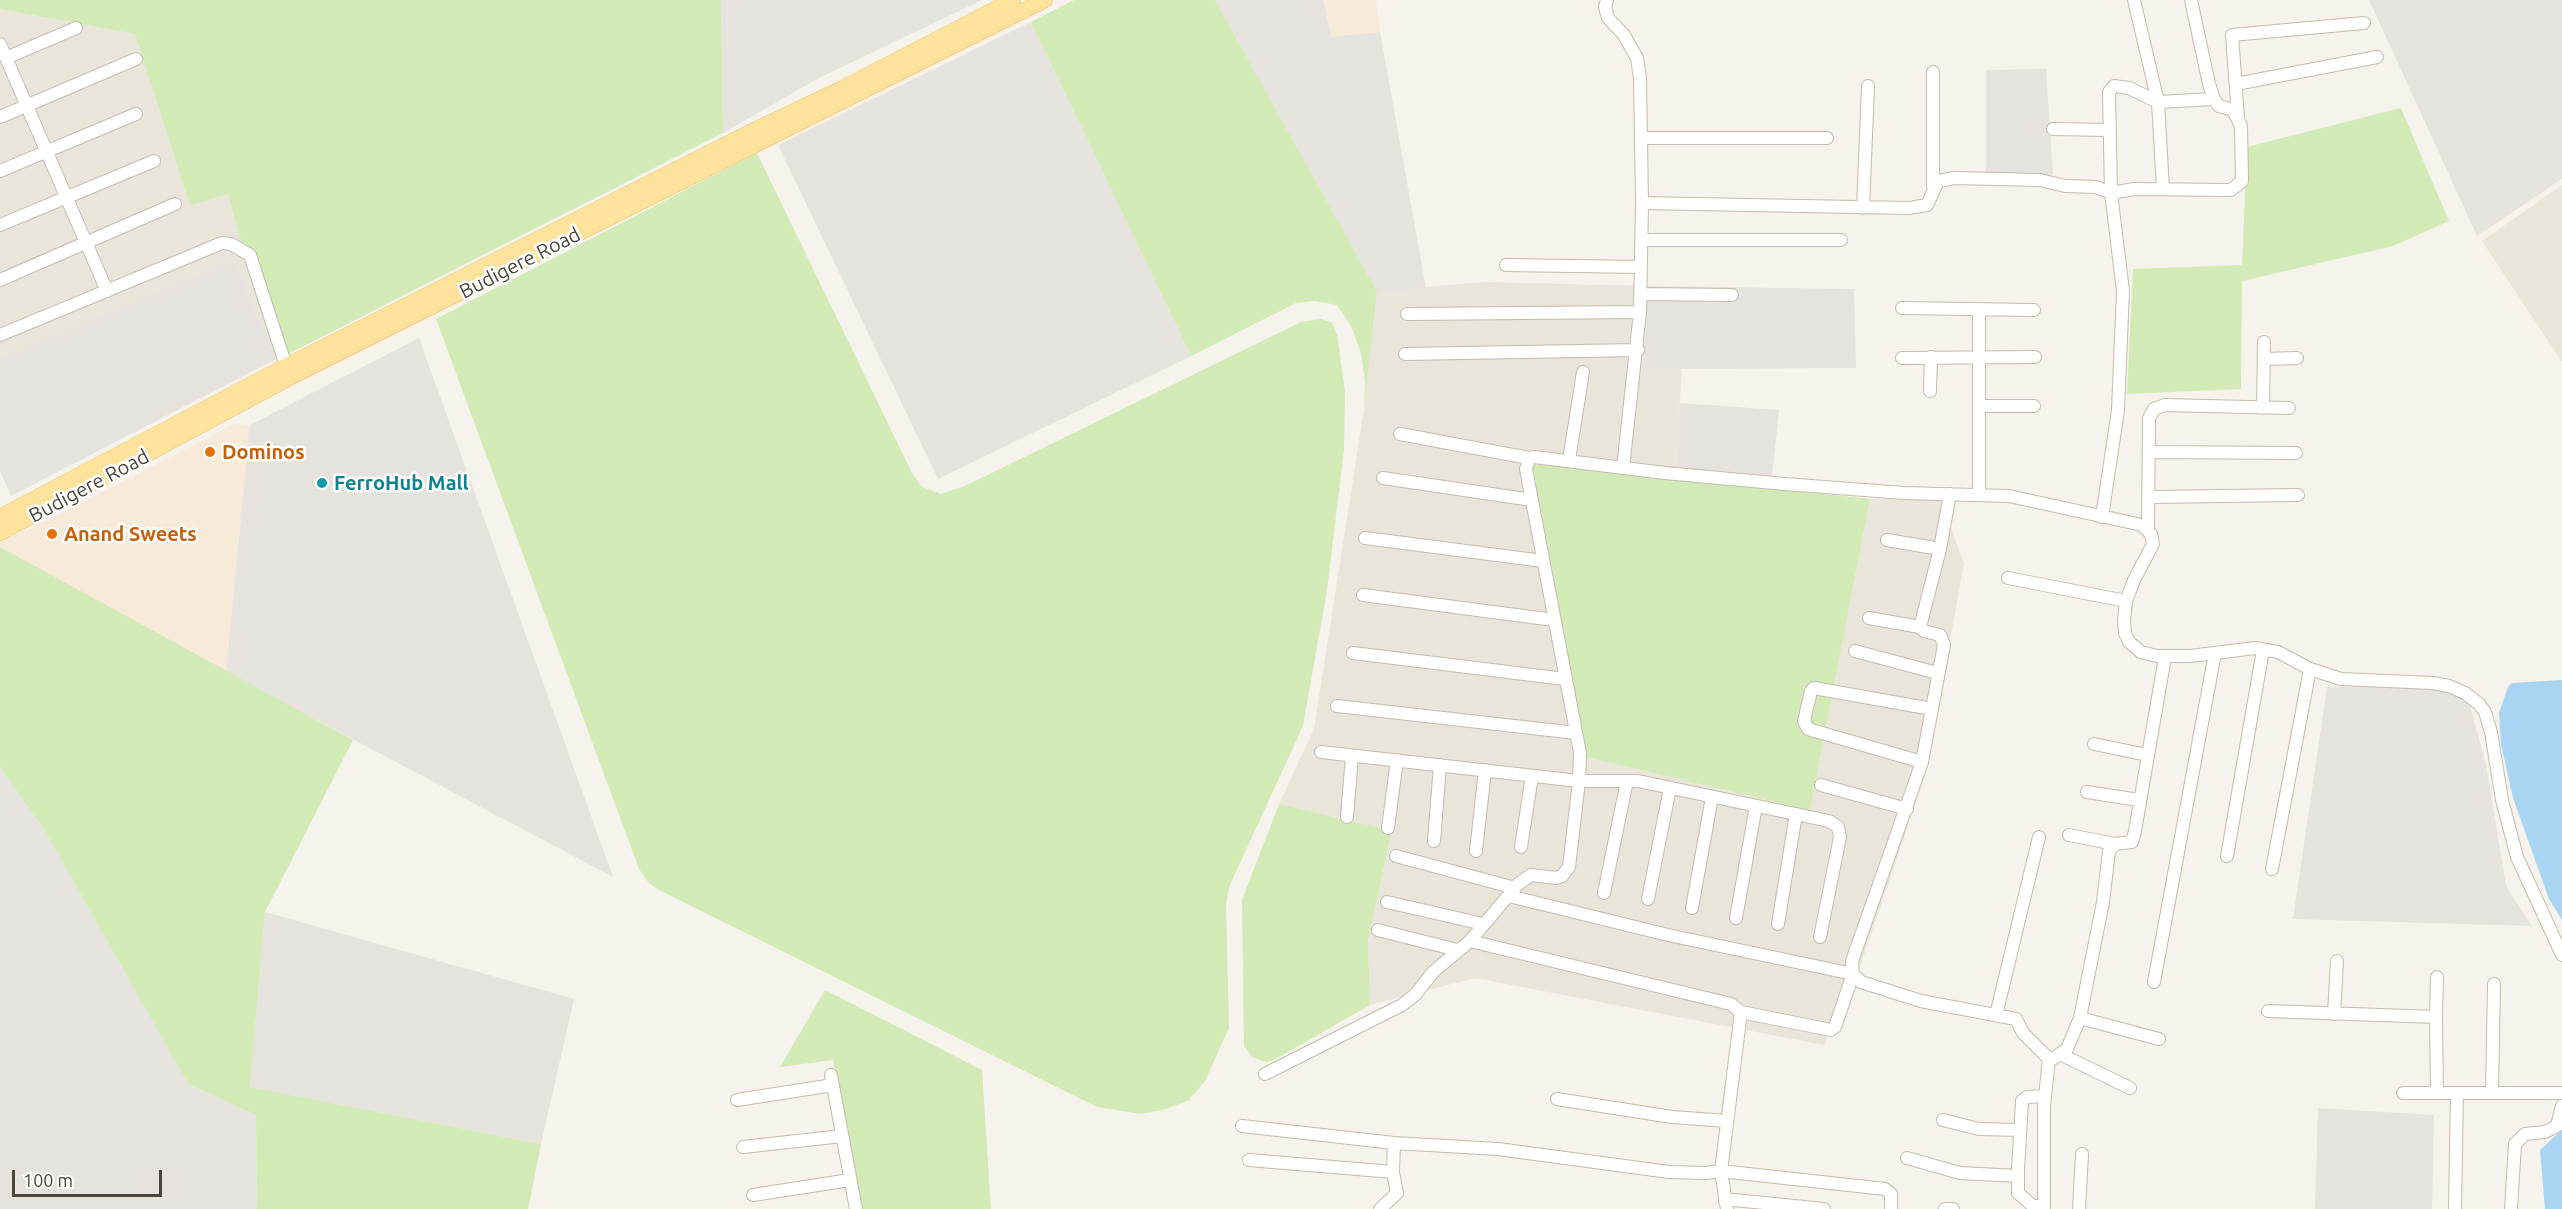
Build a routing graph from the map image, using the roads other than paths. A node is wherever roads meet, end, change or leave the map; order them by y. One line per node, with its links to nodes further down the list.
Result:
1 (1013, 0): 60 (main road, Budigere Road)
2 (1045, 0): 82 (main road, Budigere Road)
3 (1607, 0): 23 (street)
4 (2134, 0): 16 (street)
5 (2191, 0): 15 (street)
6 (2364, 23): 13 (street)
7 (76, 28): 10 (street)
8 (0, 44): 10 (street)
9 (2377, 57): 13 (street)
10 (6, 58): 17 (street)
11 (136, 59): 17 (street)
12 (1933, 72): 29 (street)
13 (2236, 84): 20 (street)
14 (1868, 86): 34 (street)
15 (2214, 99): 16 (street); 20 (street)
16 (2158, 102): 22 (street); 28 (street)
17 (27, 105): 19 (street); 25 (street)
18 (136, 114): 25 (street)
19 (0, 117)
20 (2238, 117): 28 (street)
21 (2053, 129): 22 (street)
22 (2108, 130): 30 (street)
23 (1641, 138): 24 (street); 32 (street)
24 (1827, 138)
25 (47, 152): 27 (street); 31 (street)
26 (154, 161): 31 (street)
27 (0, 171)
28 (2163, 189): 30 (street)
29 (1933, 191): 30 (street); 34 (street)
30 (2111, 193): 80 (street)
31 (67, 197): 35 (street); 38 (street)
32 (1642, 203): 34 (street); 36 (street)
33 (176, 204): 38 (street)
34 (1863, 208)
35 (0, 225)
36 (1642, 240): 37 (street); 40 (street)
37 (1841, 240)
38 (86, 243): 41 (street); 42 (street)
39 (1506, 265): 40 (street)
40 (1641, 267): 43 (street)
41 (0, 280)
42 (107, 291): 50 (street); 60 (street)
43 (1641, 294): 44 (street); 48 (street)
44 (1732, 295)
45 (1902, 308): 46 (street)
46 (1979, 309): 47 (street); 55 (street)
47 (2034, 310)
48 (1640, 312): 49 (street); 52 (street)
49 (1407, 314)
50 (0, 335)
51 (2264, 342): 59 (street)
52 (1638, 350): 53 (street); 72 (street)
53 (1405, 354)
54 (1931, 357): 55 (street); 57 (street); 62 (street)
55 (1979, 357): 56 (street); 63 (street)
56 (2035, 357)
57 (1902, 358)
58 (2296, 358): 59 (street)
59 (2264, 359): 65 (street)
60 (286, 366): 79 (main road, Budigere Road)
61 (1583, 372): 71 (street)
62 (1930, 391)
63 (1979, 406): 64 (street); 75 (street)
64 (2034, 406)
65 (2263, 408): 66 (street); 68 (street)
66 (2289, 408)
67 (1400, 434): 70 (street)
68 (2149, 452): 69 (street); 77 (street)
69 (2295, 453)
70 (1529, 458): 71 (street); 78 (street)
71 (1569, 460): 72 (street)
72 (1623, 468): 74 (street)
73 (1383, 478): 78 (street)
74 (1950, 494): 75 (street); 85 (street)
75 (1979, 495): 80 (street)
76 (2298, 495): 77 (street)
77 (2149, 497): 81 (street)
78 (1532, 500): 86 (street)
79 (0, 517)
80 (2102, 517): 81 (street)
81 (2148, 529): 89 (street)
82 (0, 533)
83 (1365, 538): 86 (street)
84 (1887, 540): 85 (street)
85 (1940, 549): 92 (street)
86 (1543, 561): 91 (street)
87 (2008, 578): 89 (street)
88 (1363, 595): 91 (street)
89 (2126, 601): 97 (street)
90 (1869, 618): 92 (street)
91 (1554, 620): 100 (street)
92 (1920, 627): 99 (street)
93 (2263, 650): 96 (street); 98 (street); 132 (street)
94 (1855, 651): 99 (street)
95 (1353, 653): 100 (street)
96 (2215, 653): 97 (street); 150 (street)
97 (2164, 657): 106 (street)
98 (2310, 669): 133 (street); 146 (street)
99 (1937, 673): 102 (street)
100 (1565, 679): 103 (street)
101 (1337, 706): 103 (street)
102 (1932, 709): 109 (street); 109 (street)
103 (1576, 733): 113 (street)
104 (2094, 744): 106 (street)
105 (1321, 752): 107 (street)
106 (2147, 755): 119 (street)
107 (1352, 756): 108 (street); 123 (street)
108 (1397, 760): 110 (street); 124 (street)
109 (1922, 762): 121 (street)
110 (1440, 765): 111 (street); 127 (street)
111 (1485, 770): 112 (street); 130 (street)
112 (1532, 776): 113 (street); 129 (street)
113 (1580, 781): 114 (street); 134 (street)
114 (1627, 781): 116 (street); 135 (street)
115 (1821, 785): 121 (street)
116 (1670, 788): 118 (street); 136 (street)
117 (2087, 792): 119 (street)
118 (1712, 797): 120 (street); 138 (street)
119 (2139, 800): 128 (street)
120 (1756, 806): 122 (street); 139 (street)
121 (1907, 809): 148 (street)
122 (1796, 814): 141 (street); 143 (street)
123 (1347, 817)
124 (1388, 828)
125 (2069, 835): 128 (street)
126 (2039, 837): 155 (street)
127 (1434, 841)
128 (2115, 844): 157 (street)
129 (1521, 847)
130 (1476, 851)
131 (1396, 856): 134 (street)
132 (2227, 856)
133 (2272, 869)
134 (1512, 892): 140 (street); 148 (street)
135 (1605, 893)
136 (1648, 899)
137 (1387, 902): 140 (street)
138 (1692, 908)
139 (1736, 918)
140 (1483, 924): 144 (street)
141 (1778, 924)
142 (1378, 930): 145 (street)
143 (1820, 937)
144 (1470, 941): 145 (street); 153 (street)
145 (1457, 950): 160 (street)
146 (2562, 956)
147 (2337, 962): 154 (street)
148 (1853, 974): 153 (street); 155 (street)
149 (2437, 977): 156 (street)
150 (2154, 982)
151 (2494, 984): 165 (street)
152 (2268, 1011): 154 (street)
153 (1742, 1012): 172 (street)
154 (2334, 1014): 156 (street)
155 (1996, 1015): 159 (street)
156 (2436, 1017): 163 (street)
157 (2080, 1018): 158 (street); 159 (street)
158 (2159, 1039)
159 (2055, 1056): 161 (street); 167 (street)
160 (1264, 1074)
161 (2130, 1088)
162 (2403, 1093): 163 (street)
163 (2437, 1093): 164 (street)
164 (2457, 1093): 165 (street); 195 (street)
165 (2492, 1093): 166 (street)
166 (2562, 1093)
167 (2045, 1096): 174 (street); 187 (street)
168 (1557, 1099): 172 (street)
169 (737, 1100): 175 (street)
170 (2562, 1106): 196 (street)
171 (1943, 1120): 174 (street)
172 (1727, 1121): 181 (street)
173 (1242, 1126): 176 (street)
174 (2020, 1130): 183 (street)
175 (842, 1136): 177 (street); 184 (street)
176 (1394, 1143): 181 (street); 182 (street)
177 (743, 1147)
178 (2082, 1154): 194 (street)
179 (1907, 1158): 183 (street)
180 (1249, 1160): 182 (street)
181 (1721, 1171): 186 (street); 191 (street)
182 (1393, 1172): 189 (street)
183 (2018, 1176): 187 (street)
184 (850, 1180): 185 (street); 188 (street)
185 (753, 1195)
186 (1726, 1205): 190 (street)
187 (2038, 1208)
188 (856, 1209)
189 (1380, 1209)
190 (1824, 1209)
191 (1891, 1209)
192 (1945, 1209): 193 (street)
193 (1953, 1209)
194 (2079, 1209)
195 (2455, 1209)
196 (2511, 1209)

